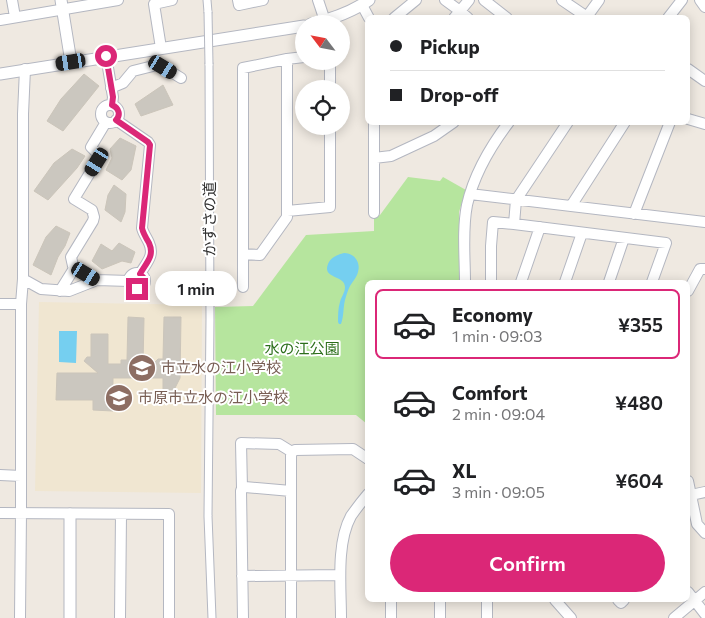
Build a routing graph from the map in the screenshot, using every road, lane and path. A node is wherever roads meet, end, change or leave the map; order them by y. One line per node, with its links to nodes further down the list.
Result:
1 (12, 0): 27 (street)
2 (118, 0): 17 (street)
3 (172, 0): 30 (street)
4 (207, 0): 111 (street, かずさの道, bridge)
5 (238, 0): 6 (street)
6 (263, 0)
7 (318, 0): 19 (street)
8 (416, 0): 21 (street)
9 (445, 0): 22 (street)
10 (469, 0): 22 (street)
11 (484, 0): 23 (street)
12 (562, 0): 24 (street)
13 (599, 0): 25 (street)
14 (682, 0): 26 (street)
15 (700, 0): 18 (street)
16 (366, 3): 20 (street)
17 (62, 5): 27 (street); 34 (street)
18 (705, 6)
19 (323, 15)
20 (341, 15)
21 (398, 15)
22 (461, 15)
23 (503, 15)
24 (584, 15)
25 (588, 15)
26 (670, 15)
27 (15, 17): 28 (street)
28 (0, 20)
29 (295, 27): 30 (street)
30 (161, 48): 31 (street)
31 (106, 56): 34 (street); 40 (street)
32 (295, 58): 33 (street)
33 (287, 59): 56 (street); 64 (street)
34 (71, 62): 35 (street)
35 (25, 69): 37 (street); 67 (street)
36 (690, 70): 39 (street)
37 (0, 74)
38 (181, 78): 40 (street)
39 (705, 81)
40 (111, 88): 41 (street)
41 (112, 105): 43 (street); 43 (street)
42 (690, 120): 50 (street)
43 (111, 121): 65 (street); 68 (street)
44 (374, 125): 52 (street)
45 (450, 125): 52 (street)
46 (506, 125): 53 (street)
47 (566, 125): 54 (street)
48 (623, 125): 55 (street)
49 (669, 125): 58 (street)
50 (705, 125)
51 (330, 135): 56 (street)
52 (374, 158): 57 (street)
53 (470, 194): 54 (street); 69 (street)
54 (516, 200): 55 (street); 60 (street)
55 (571, 206): 58 (street)
56 (287, 211): 64 (street)
57 (374, 213)
58 (634, 214): 59 (street)
59 (705, 222)
60 (514, 224): 61 (street); 70 (street)
61 (540, 227): 62 (street); 71 (street)
62 (582, 233): 63 (street); 72 (street)
63 (624, 238): 73 (street); 74 (street)
64 (243, 254): 75 (street)
65 (75, 267): 68 (street); 77 (street)
66 (705, 269): 76 (street)
67 (23, 279): 77 (street); 79 (street)
68 (97, 280): 77 (street)
69 (465, 280)
70 (491, 280)
71 (522, 280)
72 (566, 280)
73 (610, 280)
74 (653, 280)
75 (243, 287)
76 (690, 287)
77 (60, 291)
78 (0, 304): 79 (street)
79 (20, 304): 83 (street)
80 (292, 452): 81 (street); 84 (street); 86 (street)
81 (365, 458)
82 (0, 475): 83 (street)
83 (21, 476): 91 (street)
84 (242, 488): 86 (street); 95 (street)
85 (690, 490): 88 (street)
86 (291, 491): 96 (street)
87 (705, 492): 88 (street)
88 (691, 495): 94 (street)
89 (365, 498): 97 (street)
90 (0, 512): 91 (street)
91 (22, 512): 92 (street); 107 (street)
92 (70, 514): 93 (street); 108 (street)
93 (121, 514): 109 (street); 110 (street)
94 (705, 533)
95 (242, 576): 96 (street); 112 (street)
96 (290, 576): 97 (street); 113 (street)
97 (340, 576): 114 (street)
98 (705, 592): 100 (street)
99 (690, 595): 100 (street)
100 (694, 601): 105 (street); 118 (street)
101 (391, 602): 115 (street)
102 (440, 602): 116 (street)
103 (487, 602): 117 (street)
104 (557, 602): 106 (street)
105 (705, 614)
106 (569, 617)
107 (20, 618)
108 (70, 618)
109 (120, 618)
110 (169, 618)
111 (212, 618)
112 (243, 618)
113 (291, 618)
114 (341, 618)
115 (391, 618)
116 (440, 618)
117 (487, 618)
118 (674, 618)

